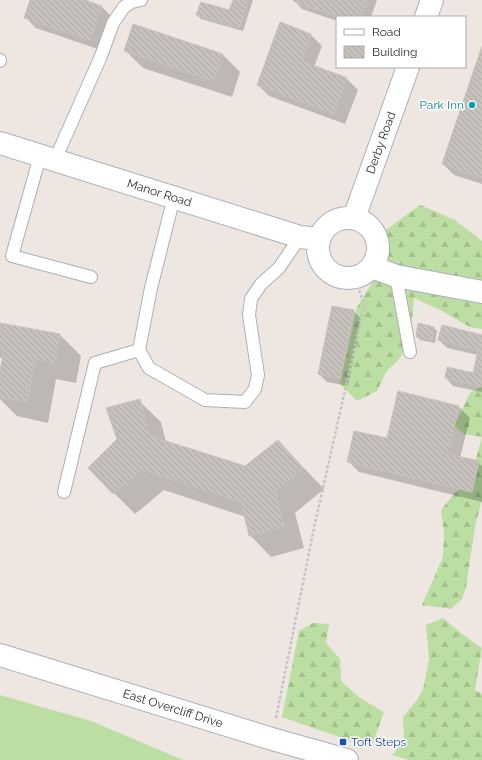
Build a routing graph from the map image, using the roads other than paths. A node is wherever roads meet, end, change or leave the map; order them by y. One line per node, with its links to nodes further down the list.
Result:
1 (141, 0): 6 (lane)
2 (432, 0): 3 (street)
3 (426, 16)
4 (408, 68): 8 (street, Derby Road)
5 (0, 143): 6 (street, Manor Road)
6 (47, 158): 7 (street, Manor Road); 12 (lane)
7 (174, 197): 9 (street, Manor Road); 14 (lane)
8 (354, 218): 9 (street); 10 (street)
9 (310, 238): 10 (street); 14 (lane)
10 (364, 272): 11 (street)
11 (396, 276): 13 (street); 15 (lane)
12 (91, 277)
13 (482, 292)
14 (140, 350): 16 (lane)
15 (410, 352)
16 (64, 492)
17 (0, 655): 18 (street, East Overcliff Drive)
18 (347, 760)

